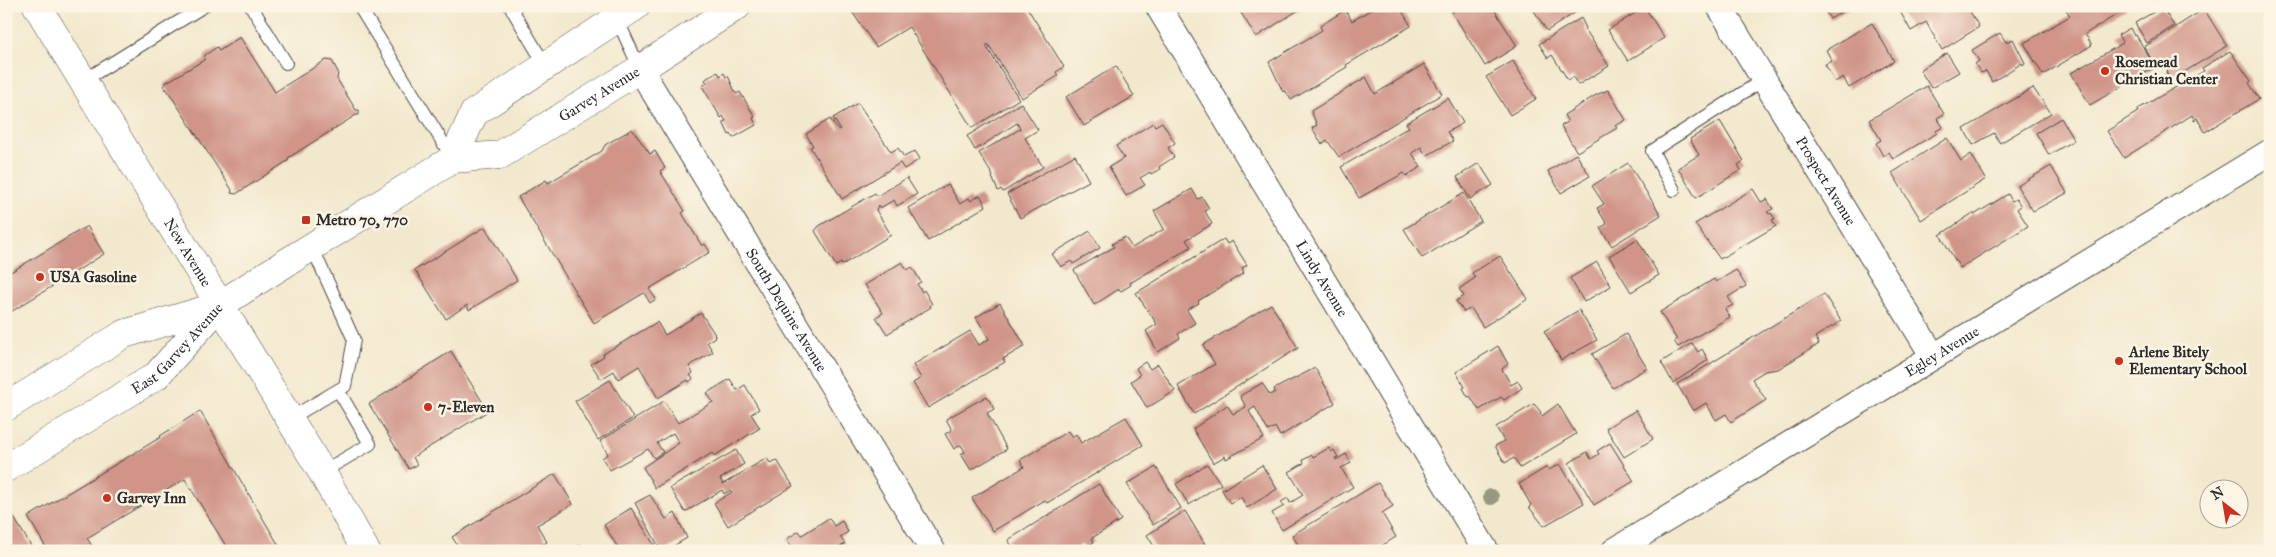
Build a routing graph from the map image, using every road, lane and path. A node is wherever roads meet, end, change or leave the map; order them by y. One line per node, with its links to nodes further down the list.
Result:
1 (37, 6): 14 (main road, New Avenue)
2 (204, 6): 14 (lane)
3 (251, 6): 10 (lane)
4 (359, 6): 16 (lane)
5 (510, 6): 11 (lane)
6 (737, 6): 12 (main road, Garvey Avenue)
7 (1158, 6): 28 (street, Lindy Avenue)
8 (1719, 6): 13 (street, Prospect Avenue)
9 (621, 10): 11 (main road); 12 (lane)
10 (286, 63)
11 (545, 65): 16 (main road)
12 (640, 69): 16 (main road, Garvey Avenue); 27 (street, South Dequine Avenue)
13 (1763, 80): 17 (lane); 20 (street, Prospect Avenue)
14 (83, 81): 19 (main road, New Avenue)
15 (2270, 152): 20 (street, Egley Avenue)
16 (453, 159): 18 (main road, Garvey Avenue)
17 (1674, 190)
18 (312, 247): 19 (main road, Garvey Avenue); 21 (lane)
19 (220, 305): 22 (main road, East Garvey Avenue); 23 (main road, New Avenue); 24 (main road, East Garvey Avenue)
20 (1933, 356): 29 (street, Egley Avenue)
21 (338, 390): 23 (lane); 25 (lane)
22 (6, 407)
23 (289, 419): 25 (main road, New Avenue)
24 (6, 468)
25 (322, 472): 26 (main road, New Avenue)
26 (366, 551)
27 (933, 551)
28 (1486, 551)
29 (1614, 551)

